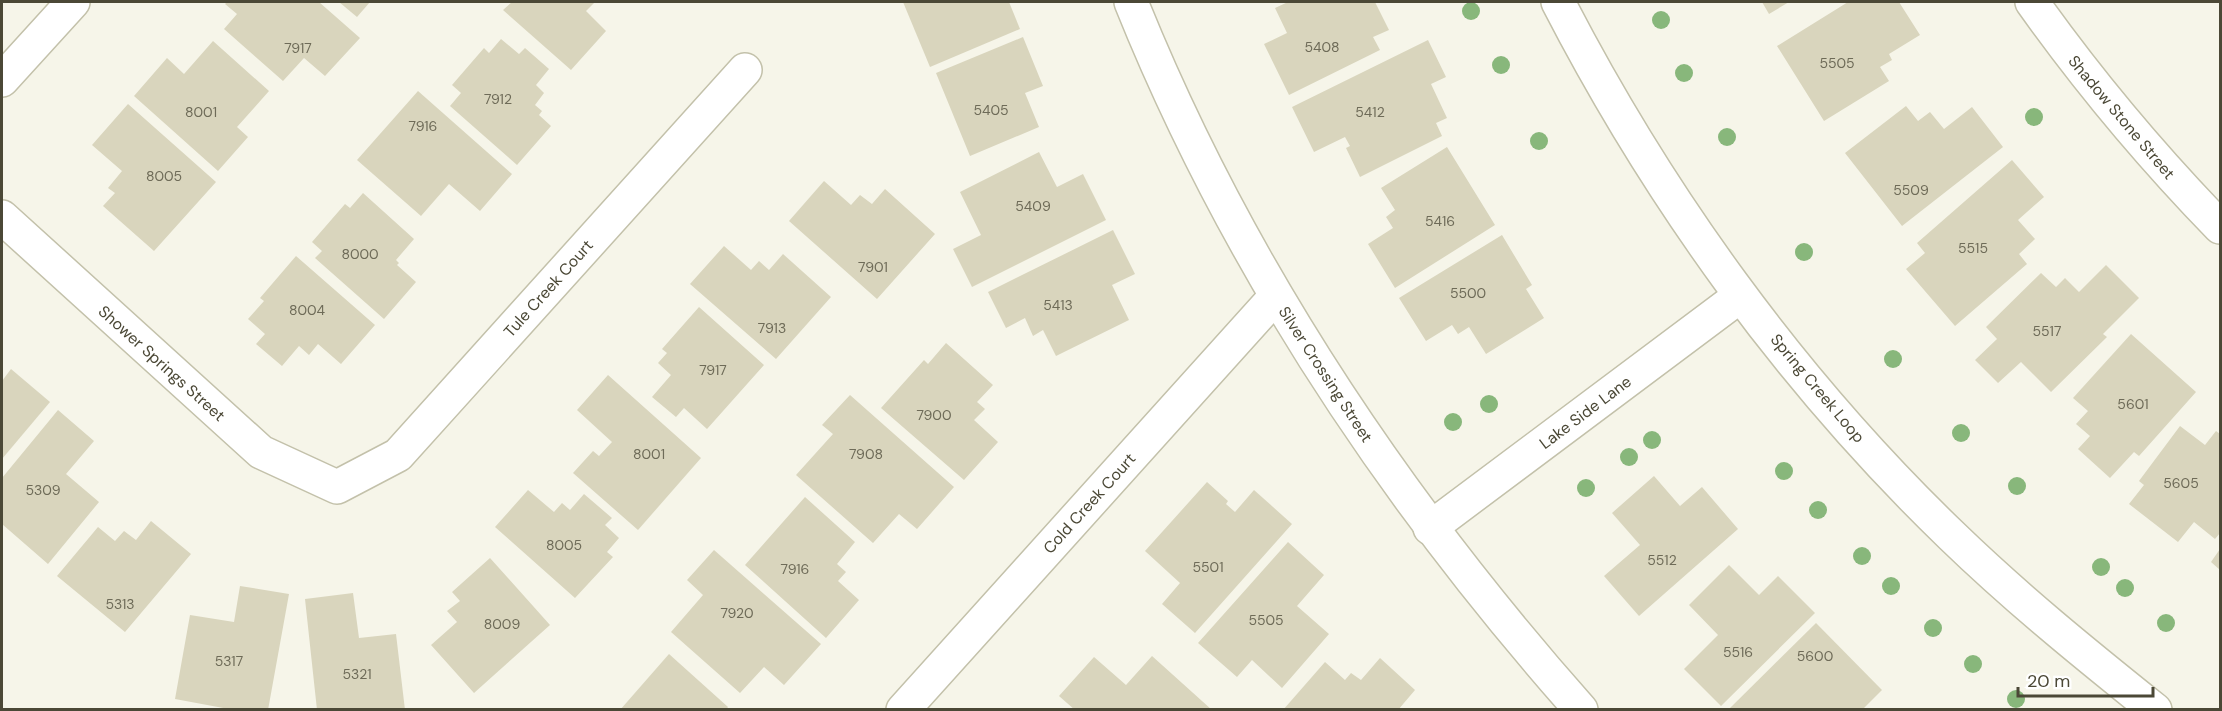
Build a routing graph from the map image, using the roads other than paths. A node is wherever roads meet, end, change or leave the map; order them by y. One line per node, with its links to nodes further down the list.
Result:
1 (73, 2): 6 (street)
2 (1131, 2): 9 (street, Silver Crossing Street)
3 (1558, 2): 10 (street, Spring Creek Loop)
4 (2031, 2): 8 (street, Shadow Stone Street)
5 (745, 70): 11 (street, Tule Creek Court)
6 (2, 80)
7 (2, 217): 11 (street, Shower Springs Street)
8 (2220, 227)
9 (1276, 296): 12 (street, Silver Crossing Street); 13 (street, Cold Creek Court)
10 (1740, 296): 12 (street, Lake Side Lane); 15 (street, Spring Creek Loop)
11 (337, 487)
12 (1430, 528): 14 (street, Silver Crossing Street)
13 (903, 710)
14 (1581, 710)
15 (2155, 710)

